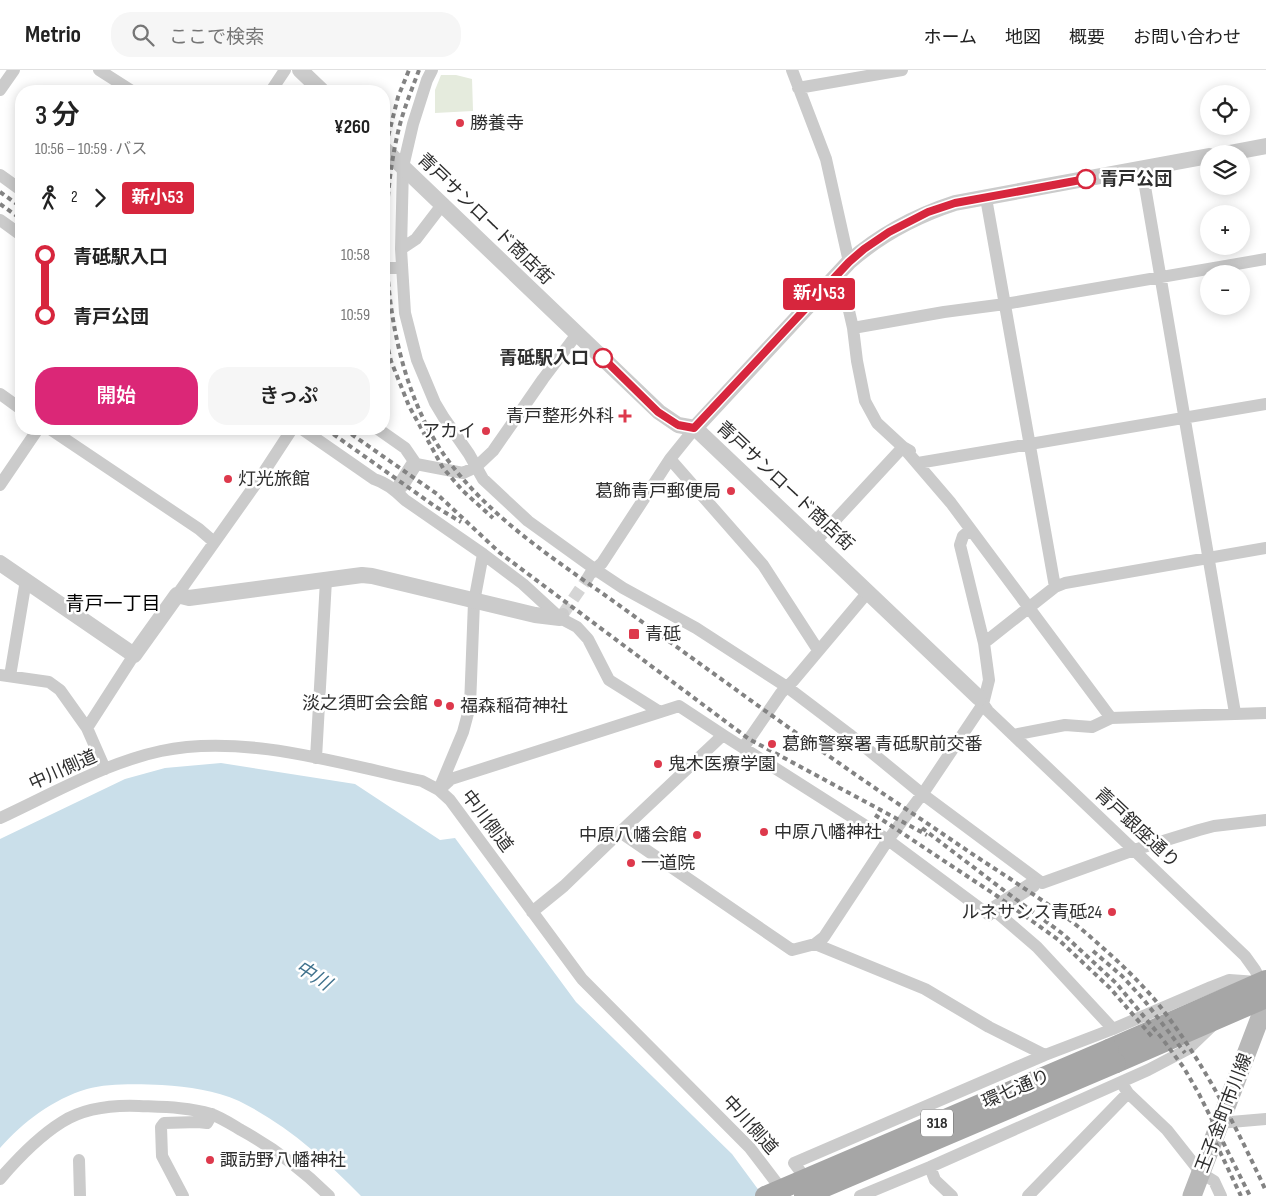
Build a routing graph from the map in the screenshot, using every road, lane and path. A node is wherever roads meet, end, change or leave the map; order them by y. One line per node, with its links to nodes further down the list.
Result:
1 (14, 70): 12 (street)
2 (99, 70): 8 (street)
3 (285, 70): 9 (street)
4 (300, 70): 10 (street)
5 (432, 70): 17 (street)
6 (792, 70): 11 (street)
7 (902, 70): 11 (street)
8 (123, 85)
9 (275, 85)
10 (316, 85)
11 (798, 88): 27 (street)
12 (0, 90)
13 (1266, 146): 14 (street)
14 (1250, 149)
15 (390, 155): 17 (street, 青戸サンロード商店街)
16 (1200, 158): 18 (street)
17 (403, 168): 22 (street, 青戸サンロード商店街); 25 (street)
18 (1142, 169): 21 (street); 30 (street)
19 (0, 175): 20 (street)
20 (15, 186)
21 (986, 198): 27 (street); 31 (street)
22 (442, 205): 25 (street); 33 (street, 青戸サンロード商店街)
23 (0, 220): 24 (street)
24 (15, 231)
25 (401, 250): 29 (street)
26 (1266, 259): 30 (street)
27 (844, 267): 32 (street); 38 (street)
28 (390, 268): 29 (street)
29 (401, 268): 49 (street)
30 (1160, 277): 31 (street); 37 (street)
31 (1005, 304): 32 (street); 44 (street)
32 (853, 328): 45 (street)
33 (577, 334): 38 (street, 青戸サンロード商店街); 49 (street)
34 (0, 394): 36 (street)
35 (1266, 404): 37 (street)
36 (15, 405)
37 (1184, 419): 44 (street); 57 (street)
38 (694, 428): 46 (street); 54 (street, 青戸サンロード商店街)
39 (34, 435): 50 (street)
40 (59, 435): 53 (street)
41 (288, 435): 53 (street)
42 (311, 435): 51 (street)
43 (387, 435): 48 (street)
44 (1029, 445): 47 (street); 62 (street)
45 (902, 447): 47 (street); 54 (street)
46 (670, 460): 59 (street); 69 (street)
47 (924, 462): 52 (street)
48 (414, 465): 49 (street); 51 (street)
49 (476, 467): 59 (street)
50 (0, 485)
51 (399, 488): 56 (street)
52 (970, 530): 66 (street); 68 (street)
53 (214, 542): 64 (street)
54 (815, 542): 63 (street, 青戸サンロード商店街)
55 (1266, 548): 57 (street)
56 (483, 554): 65 (street); 67 (street)
57 (1209, 558): 62 (street); 75 (street)
58 (0, 563): 60 (street)
59 (592, 574): 72 (street)
60 (26, 580): 70 (street); 71 (street)
61 (326, 580): 64 (street); 65 (street); 82 (street)
62 (1054, 587): 66 (street)
63 (868, 592): 69 (street); 73 (street, 青戸サンロード商店街)
64 (177, 595): 70 (street)
65 (474, 602): 67 (street); 84 (street)
66 (1030, 608): 68 (street); 77 (street)
67 (562, 616): 74 (street)
68 (984, 643): 73 (street)
69 (818, 650): 72 (street)
70 (134, 655): 78 (street)
71 (5, 676): 78 (street)
72 (786, 687): 81 (street); 85 (street)
73 (981, 701): 80 (street, 青戸銀座通り); 85 (street)
74 (660, 712): 79 (street); 84 (street)
75 (1235, 713): 76 (street); 77 (street)
76 (1266, 713)
77 (1111, 718): 80 (street)
78 (86, 728): 83 (street)
79 (723, 735): 81 (street); 88 (street)
80 (1013, 735): 90 (street, 青戸銀座通り)
81 (743, 748): 89 (street)
82 (316, 758): 83 (street, 中川側道); 84 (street, 中川側道)
83 (105, 769): 86 (street, 中川側道)
84 (439, 790): 93 (street, 中川側道)
85 (922, 793): 89 (street); 91 (street)
86 (0, 818)
87 (1266, 820): 90 (street)
88 (620, 832): 93 (street); 94 (street)
89 (888, 840): 92 (street); 94 (street)
90 (1134, 850): 91 (street); 95 (street, 青戸銀座通り)
91 (1035, 883): 92 (street)
92 (995, 909): 97 (street)
93 (532, 912): 111 (street, 中川側道)
94 (815, 944): 98 (street)
95 (1265, 988): 97 (street); 99 (main road, 環七通り / 318); 99 (main road, 環七通り / 318)
96 (1266, 1002): 102 (main road, 王子金町市川線)
97 (1114, 1029): 98 (street)
98 (1045, 1055): 113 (street)
99 (1118, 1072): 104 (street); 105 (street); 110 (main road, 環七通り / 318, bridge); 112 (main road, 環七通り / 318, bridge); 116 (street)
100 (212, 1114): 106 (street); 108 (street); 109 (street)
101 (1266, 1119): 102 (street)
102 (1219, 1123): 105 (main road, 王子金町市川線)
103 (79, 1160): 107 (street)
104 (930, 1167): 114 (street); 115 (street)
105 (1201, 1173): 117 (main road, 王子金町市川線); 118 (street)
106 (0, 1179)
107 (80, 1196)
108 (184, 1196)
109 (329, 1196)
110 (765, 1196)
111 (787, 1196)
112 (804, 1196)
113 (818, 1196)
114 (860, 1196)
115 (952, 1196)
116 (1028, 1196)
117 (1192, 1196)
118 (1220, 1196)

